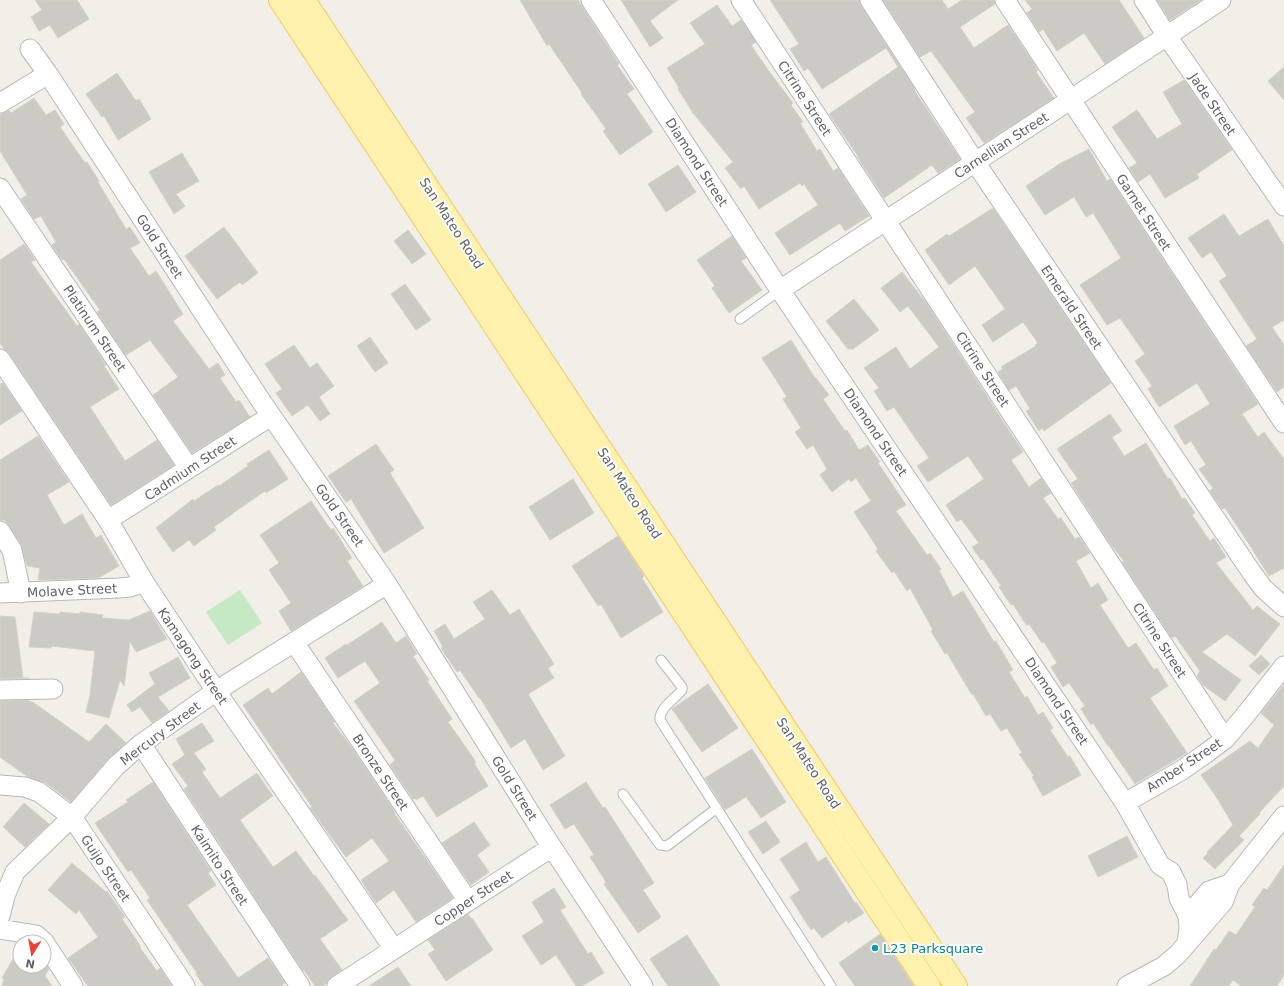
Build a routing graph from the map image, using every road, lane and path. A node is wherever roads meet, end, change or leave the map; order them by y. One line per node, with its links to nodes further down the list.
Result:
1 (280, 0): 61 (main road, San Mateo Road)
2 (304, 0): 62 (main road, San Mateo Road)
3 (591, 0): 18 (street, Diamond Street)
4 (740, 0): 17 (street, Citrine Street)
5 (870, 0): 14 (street, Emerald Street)
6 (1005, 0): 12 (street, Garnet Street)
7 (1144, 0): 9 (street, Jade Street)
8 (1221, 0): 9 (street, Carnellian Street)
9 (1167, 36): 12 (street, Carnellian Street); 16 (street, Jade Street)
10 (30, 49): 11 (street, Gold Street)
11 (48, 74): 13 (street); 21 (street, Gold Street)
12 (1070, 100): 14 (street, Carnellian Street); 22 (street, Garnet Street)
13 (0, 103)
14 (975, 162): 17 (street, Carnellian Street); 30 (street, Emerald Street)
15 (0, 188): 23 (street, Platinum Street)
16 (1284, 206)
17 (886, 220): 18 (street, Carnellian Street); 37 (street, Citrine Street)
18 (780, 290): 19 (lane); 41 (street, Diamond Street)
19 (740, 319)
20 (0, 359): 24 (street, Kamagong Street)
21 (271, 416): 23 (street, Cadmium Street); 27 (street, Gold Street)
22 (1284, 423)
23 (189, 468): 24 (street, Cadmium Street)
24 (108, 520): 26 (street, Kamagong Street)
25 (0, 531): 29 (street)
26 (144, 582): 29 (street, Molave Street); 36 (street, Kamagong Street)
27 (387, 584): 31 (street, Mercury Street); 45 (street, Gold Street)
28 (0, 593): 29 (street, Molave Street)
29 (21, 593)
30 (1284, 607)
31 (294, 642): 36 (street, Mercury Street); 47 (street, Bronze Street)
32 (661, 660): 42 (lane)
33 (1284, 666): 37 (street, Amber Street)
34 (53, 689): 35 (street)
35 (0, 690)
36 (216, 691): 38 (street, Mercury Street); 53 (street, Kamagong Street)
37 (1225, 739): 41 (street, Amber Street)
38 (141, 744): 44 (street, Mercury Street); 57 (street, Kaimito Street)
39 (0, 785): 44 (street, Guijo Street)
40 (623, 794): 42 (lane)
41 (1125, 803): 49 (street, Diamond Street)
42 (717, 808): 60 (lane)
43 (1284, 816): 46 (street)
44 (72, 817): 48 (street, Mercury Street); 56 (street, Guijo Street)
45 (552, 847): 47 (street, Copper Street); 59 (street, Gold Street)
46 (1230, 884): 49 (street); 52 (street)
47 (468, 901): 53 (street, Copper Street)
48 (0, 916)
49 (1188, 916): 52 (street, Diamond Street)
50 (0, 929): 51 (street)
51 (30, 934)
52 (1187, 943): 63 (street)
53 (394, 949): 58 (street, Copper Street)
54 (52, 954): 55 (street)
55 (73, 986)
56 (185, 986)
57 (300, 986)
58 (337, 986)
59 (643, 986)
60 (832, 986)
61 (930, 986)
62 (956, 986)
63 (1127, 986)

